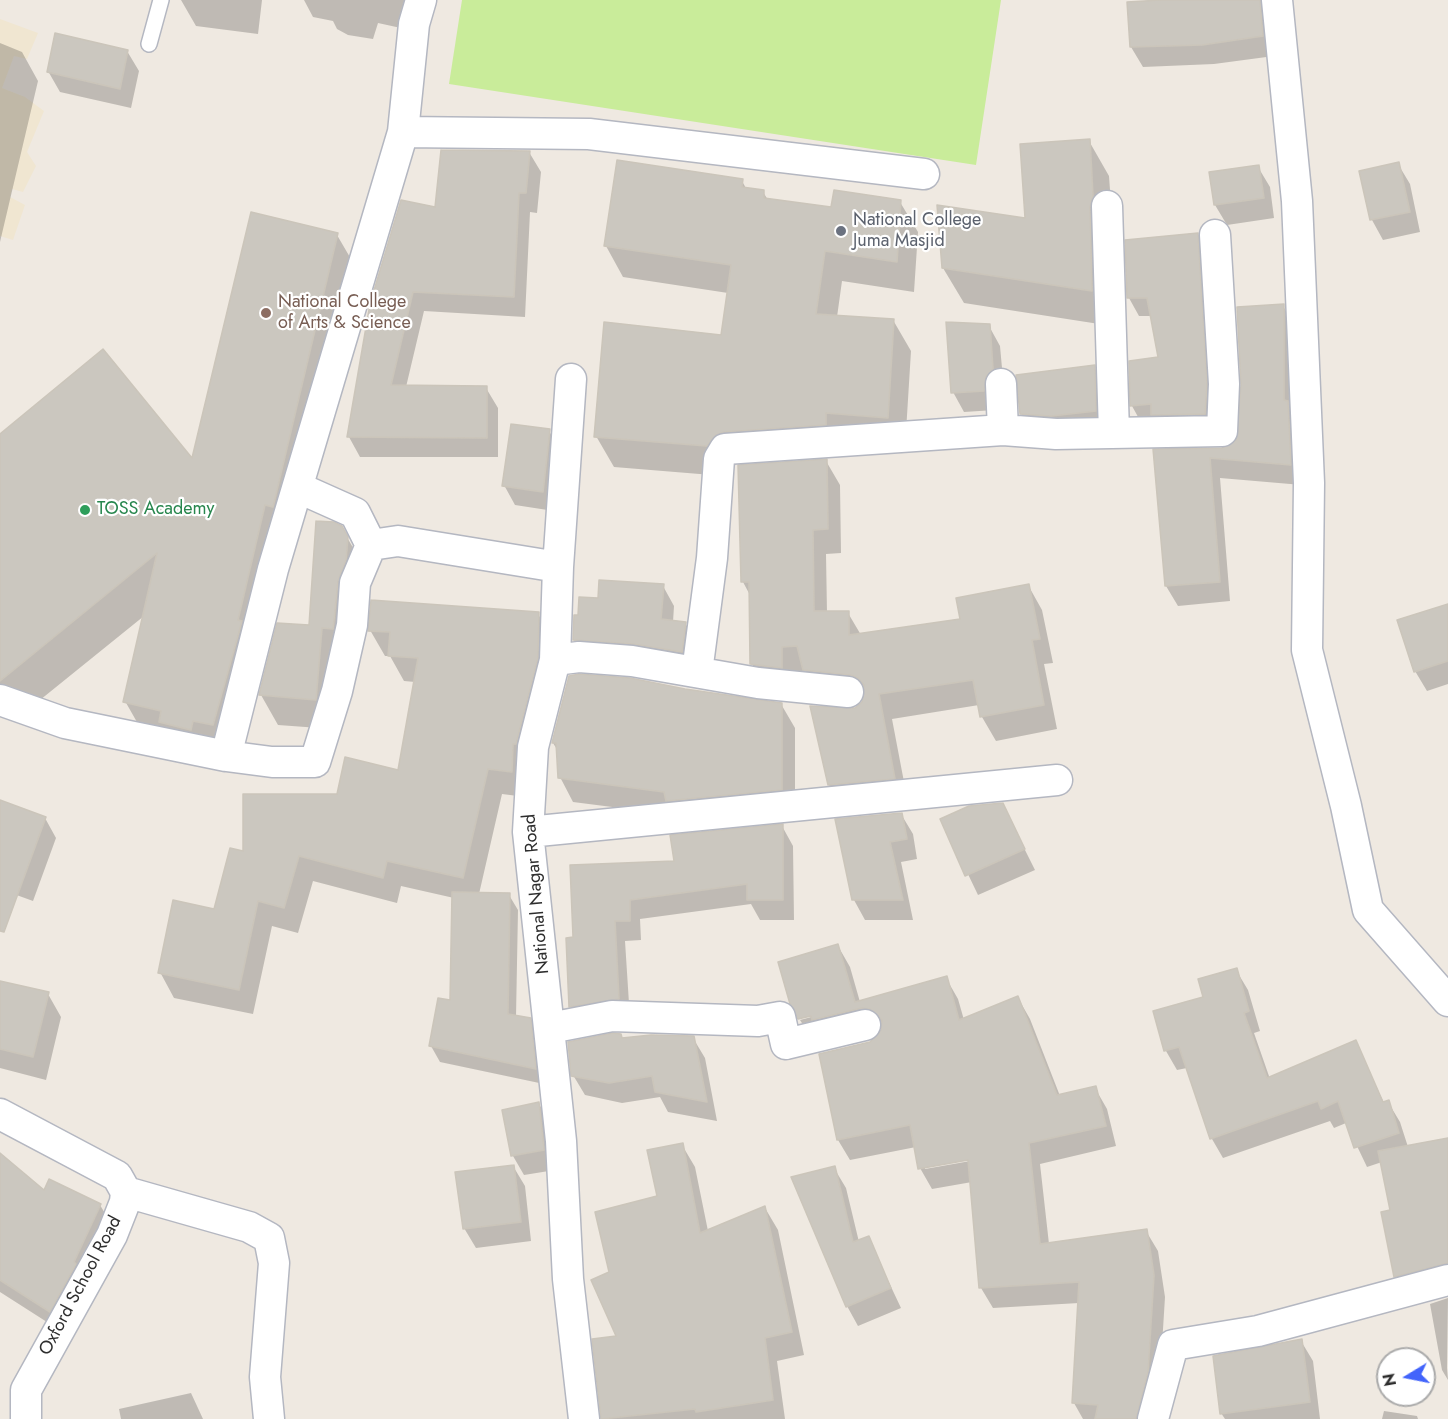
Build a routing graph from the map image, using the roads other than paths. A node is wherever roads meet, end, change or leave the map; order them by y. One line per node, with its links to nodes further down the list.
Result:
1 (161, 0): 4 (lane)
2 (421, 0): 5 (street)
3 (1277, 0): 23 (street)
4 (148, 44)
5 (403, 132): 6 (street); 13 (street)
6 (924, 174)
7 (1107, 206): 12 (street)
8 (1215, 235): 12 (street)
9 (571, 379): 15 (street, National Nagar Road)
10 (1001, 384): 11 (street)
11 (1004, 430): 12 (street); 17 (street)
12 (1114, 433)
13 (299, 488): 14 (street); 20 (street)
14 (371, 544): 15 (street); 20 (street)
15 (558, 567): 16 (street, National Nagar Road)
16 (555, 660): 17 (street); 22 (street, National Nagar Road)
17 (697, 672): 18 (street)
18 (848, 692)
19 (0, 700): 20 (street)
20 (226, 756)
21 (1057, 780): 22 (street)
22 (528, 832): 25 (street, National Nagar Road)
23 (1448, 1001)
24 (865, 1025): 25 (street)
25 (550, 1028): 31 (street, National Nagar Road)
26 (0, 1114): 27 (street, Oxford School Road)
27 (126, 1192): 29 (street, Oxford School Road); 30 (street)
28 (1448, 1280): 32 (street)
29 (26, 1419)
30 (269, 1419)
31 (584, 1419)
32 (1153, 1419)

